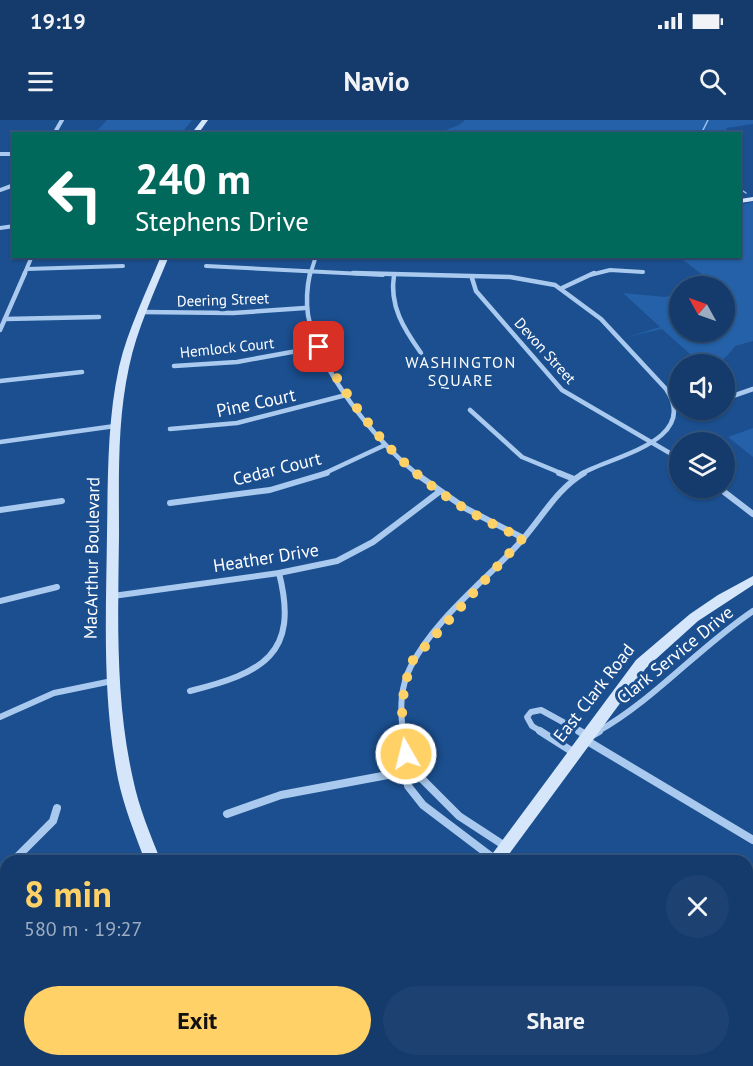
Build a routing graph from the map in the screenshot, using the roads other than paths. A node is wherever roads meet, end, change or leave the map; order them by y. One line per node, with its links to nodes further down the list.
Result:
1 (205, 120): 2 (street)
2 (196, 132)
3 (31, 258): 8 (street)
4 (164, 258): 15 (street, MacArthur Boulevard)
5 (315, 258): 9 (street)
6 (123, 266): 8 (street)
7 (206, 266): 9 (street)
8 (27, 269): 17 (street)
9 (311, 270): 11 (street); 14 (street)
10 (644, 272): 13 (street)
11 (394, 275): 12 (street); 20 (street)
12 (472, 278): 13 (street); 33 (street, Devon Street)
13 (562, 288): 25 (street)
14 (305, 308): 15 (street, Deering Street); 19 (street)
15 (142, 312): 30 (street, MacArthur Boulevard)
16 (99, 317): 17 (street)
17 (5, 319): 18 (street)
18 (0, 330)
19 (319, 347): 21 (street, Hemlock Court); 26 (street)
20 (421, 353)
21 (174, 366)
22 (82, 372): 23 (street)
23 (0, 381)
24 (753, 389): 27 (street)
25 (669, 391)
26 (346, 395): 31 (street, Pine Court); 34 (street)
27 (735, 395)
28 (470, 410): 36 (street)
29 (673, 420): 33 (street)
30 (115, 426): 32 (street); 47 (street, MacArthur Boulevard)
31 (170, 429)
32 (0, 442)
33 (653, 443): 35 (street, Devon Street); 36 (street)
34 (385, 445): 37 (street); 40 (street, Cedar Court)
35 (669, 452)
36 (574, 479): 43 (street)
37 (439, 492): 43 (street); 44 (street, Heather Drive)
38 (732, 498): 42 (street)
39 (62, 501): 41 (street)
40 (170, 503)
41 (0, 510)
42 (753, 514)
43 (523, 538): 55 (street)
44 (279, 573): 47 (street, Heather Drive); 51 (street)
45 (753, 580): 53 (street, East Clark Road)
46 (57, 587): 48 (street)
47 (112, 596): 50 (street, MacArthur Boulevard)
48 (0, 601)
49 (753, 611): 53 (street, Clark Service Drive)
50 (112, 681): 52 (street); 61 (street, MacArthur Boulevard)
51 (190, 691)
52 (0, 717)
53 (585, 737): 54 (street, East Clark Road); 54 (street); 58 (street)
54 (573, 752): 59 (street, East Clark Road)
55 (409, 771): 57 (street); 59 (street); 62 (street)
56 (57, 808): 60 (street)
57 (227, 814)
58 (753, 840)
59 (506, 846): 63 (street, East Clark Road)
60 (19, 855)
61 (150, 855)
62 (488, 855)
63 (500, 855)

